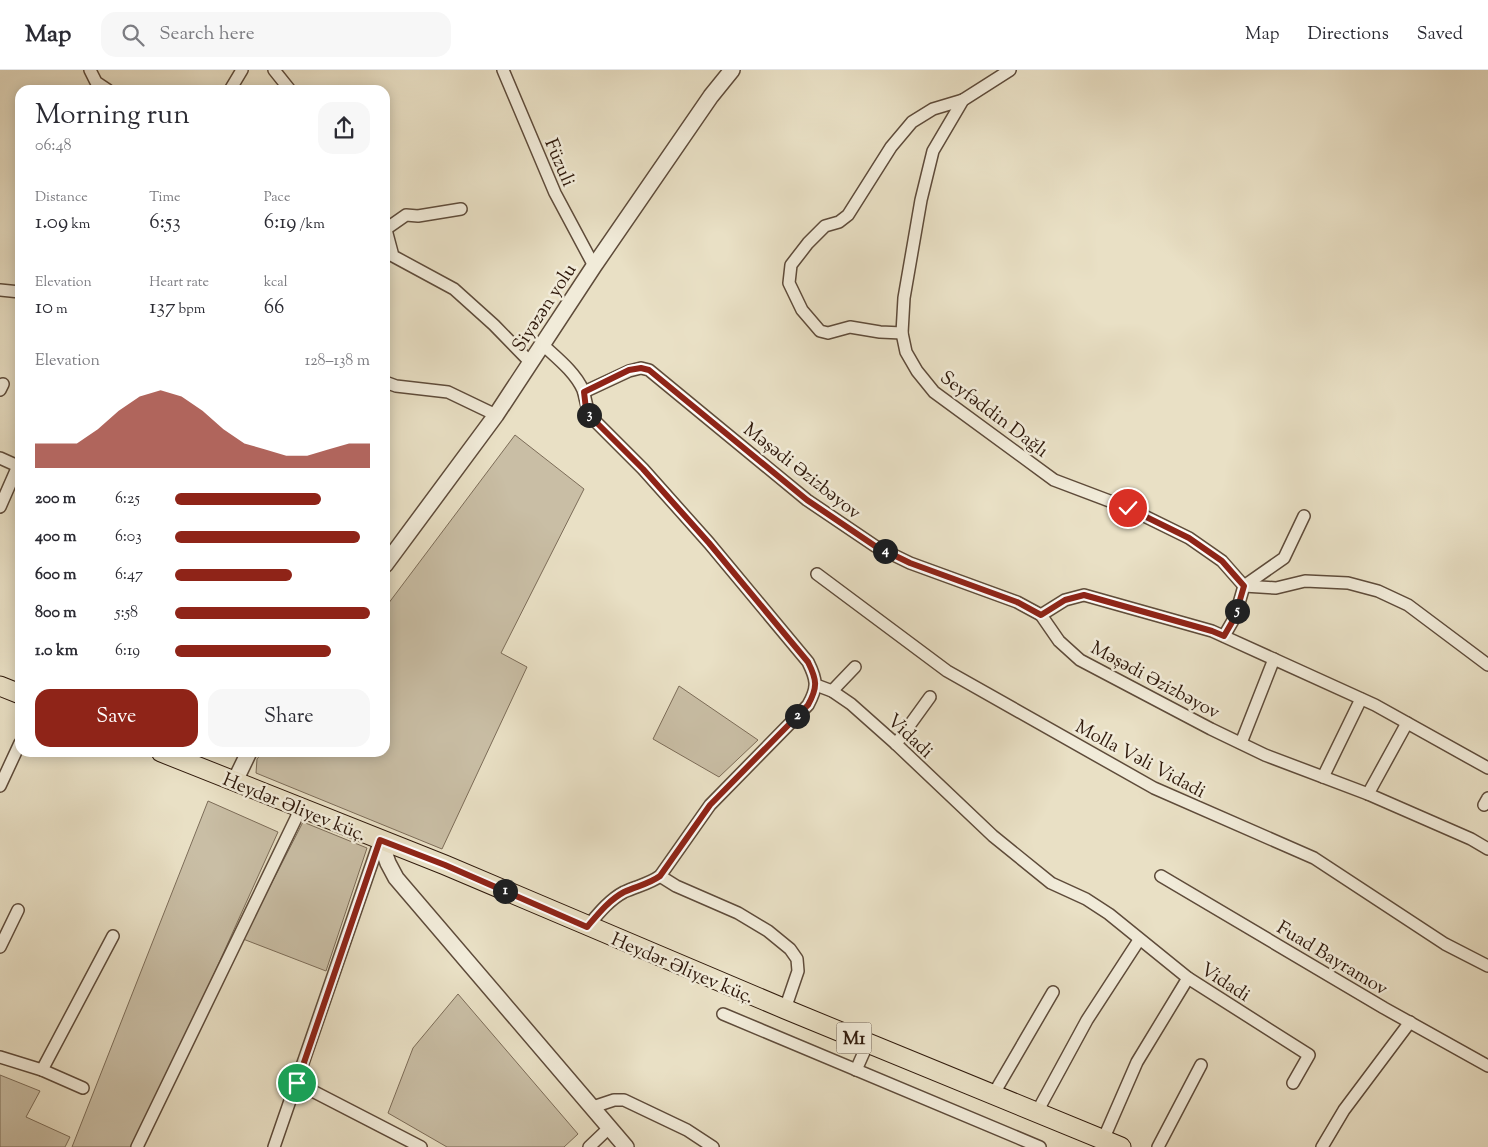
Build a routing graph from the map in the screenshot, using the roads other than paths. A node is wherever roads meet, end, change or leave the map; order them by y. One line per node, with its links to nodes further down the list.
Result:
1 (90, 70): 7 (street)
2 (242, 70): 8 (street)
3 (274, 70): 9 (street)
4 (503, 70): 14 (street, Füzuli)
5 (732, 70): 14 (street, Siyəzən yolu)
6 (1010, 70): 10 (street, Seyfəddin Dağlı)
7 (100, 85)
8 (233, 85)
9 (286, 85)
10 (963, 100): 17 (street, Seyfəddin Dağlı); 17 (street)
11 (460, 209): 12 (street)
12 (390, 225)
13 (390, 256): 19 (street)
14 (594, 266): 18 (street, Siyəzən yolu)
15 (0, 290): 16 (street)
16 (15, 292)
17 (902, 333): 30 (street, Seyfəddin Dağlı)
18 (543, 345): 19 (street, Siyəzən yolu); 21 (street)
19 (531, 363): 22 (street, Siyəzən yolu)
20 (390, 384): 22 (street)
21 (584, 392): 31 (street, Məşədi Əzizbəyov); 36 (street)
22 (496, 416): 28 (street, Siyəzən yolu)
23 (0, 458): 24 (street)
24 (15, 464)
25 (15, 475): 26 (street)
26 (0, 507)
27 (1304, 516): 30 (street)
28 (390, 558)
29 (818, 574): 63 (street, Molla Vəli Vidadi)
30 (1244, 586): 32 (street); 34 (street)
31 (1041, 615): 32 (street); 43 (street, Məşədi Əzizbəyov)
32 (1224, 636): 33 (street)
33 (1274, 659): 41 (street); 43 (street)
34 (1488, 665)
35 (855, 667): 38 (street)
36 (816, 685): 38 (street, Vidadi); 56 (street)
37 (0, 686): 39 (main road)
38 (832, 691): 44 (street, Vidadi)
39 (15, 692)
40 (930, 697): 44 (street)
41 (1361, 699): 42 (street); 49 (street)
42 (1407, 723): 48 (street); 52 (street)
43 (1241, 743): 49 (street, Məşədi Əzizbəyov)
44 (896, 744): 61 (street, Vidadi)
45 (15, 754): 51 (street)
46 (174, 757): 50 (main road, Heydər Əliyev küç. / M1)
47 (247, 757): 50 (street)
48 (1488, 768)
49 (1323, 777): 52 (street, Məşədi Əzizbəyov)
50 (235, 781): 53 (main road, Heydər Əliyev küç. / M1)
51 (0, 786)
52 (1368, 794): 55 (street, Məşədi Əzizbəyov)
53 (302, 808): 54 (main road, Heydər Əliyev küç. / M1); 83 (street)
54 (380, 840): 59 (main road, Heydər Əliyev küç. / M1); 75 (street); 79 (street)
55 (1488, 849)
56 (660, 876): 59 (street); 66 (street)
57 (1161, 876): 68 (street, Fuad Bayramov)
58 (18, 910): 62 (street)
59 (587, 927): 66 (main road, Heydər Əliyev küç. / M1)
60 (113, 936): 73 (street)
61 (1139, 940): 64 (street, Vidadi); 80 (street)
62 (0, 947)
63 (1488, 966)
64 (1188, 978): 76 (street, Vidadi); 82 (street)
65 (1053, 992): 78 (street)
66 (785, 1009): 69 (main road, Heydər Əliyev küç. / M1)
67 (724, 1014): 74 (street)
68 (1410, 1022): 72 (street, Fuad Bayramov); 92 (street)
69 (868, 1043): 74 (street); 78 (main road, Heydər Əliyev küç. / M1)
70 (0, 1057): 73 (street)
71 (1201, 1065): 91 (street)
72 (1488, 1066)
73 (42, 1070): 77 (street)
74 (856, 1070): 89 (street)
75 (297, 1083): 84 (street); 85 (street)
76 (1293, 1083)
77 (83, 1088)
78 (993, 1094): 80 (main road, Heydər Əliyev küç. / M1)
79 (593, 1107): 81 (street); 88 (street)
80 (1037, 1112): 82 (main road, Heydər Əliyev küç. / M1)
81 (610, 1128): 86 (street); 87 (street)
82 (1103, 1140): 90 (main road, Heydər Əliyev küç. / M1)
83 (137, 1147)
84 (274, 1147)
85 (421, 1147)
86 (589, 1147)
87 (626, 1147)
88 (713, 1147)
89 (1040, 1147)
90 (1121, 1147)
91 (1158, 1147)
92 (1322, 1147)

